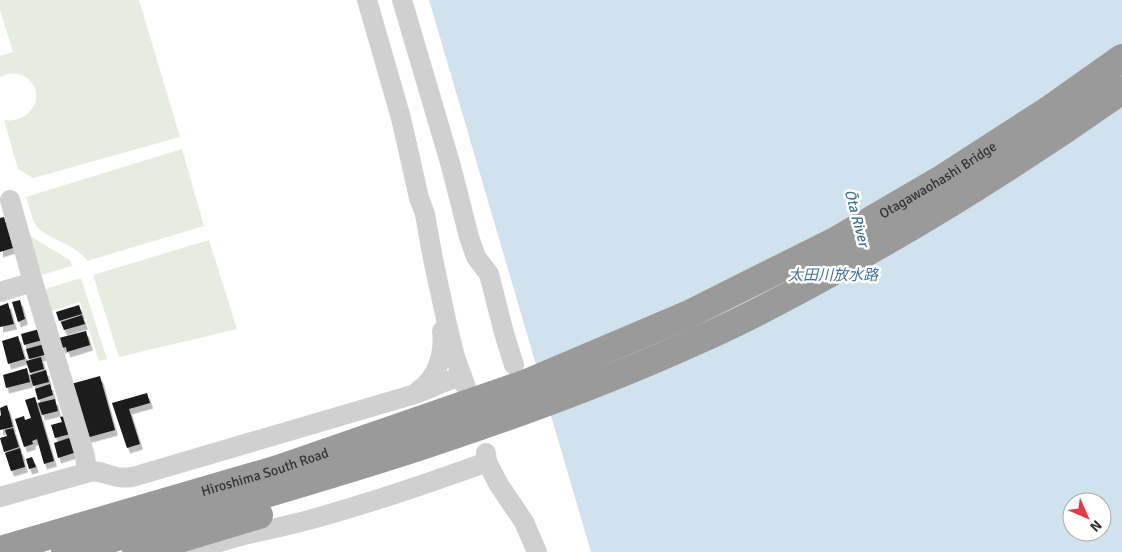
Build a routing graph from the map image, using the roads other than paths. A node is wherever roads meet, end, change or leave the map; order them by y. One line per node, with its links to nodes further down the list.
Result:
1 (367, 0): 5 (street)
2 (402, 0): 10 (street)
3 (1122, 58): 10 (highway, Otagawaohashi Bridge)
4 (1122, 90): 9 (highway, Otagawaohashi Bridge)
5 (419, 198): 11 (street); 11 (street)
6 (10, 200): 7 (street)
7 (33, 282): 8 (street); 13 (street)
8 (0, 292)
9 (701, 340): 10 (highway, Hiroshima South Road)
10 (529, 394): 12 (highway, Hiroshima South Road); 18 (highway, Hiroshima South Road); 19 (highway)
11 (412, 396): 13 (street)
12 (355, 442): 15 (highway); 16 (highway, Hiroshima South Road)
13 (87, 472): 14 (street)
14 (0, 497)
15 (0, 531)
16 (0, 550)
17 (205, 550): 20 (street)
18 (64, 552)
19 (136, 552)
20 (537, 552)

